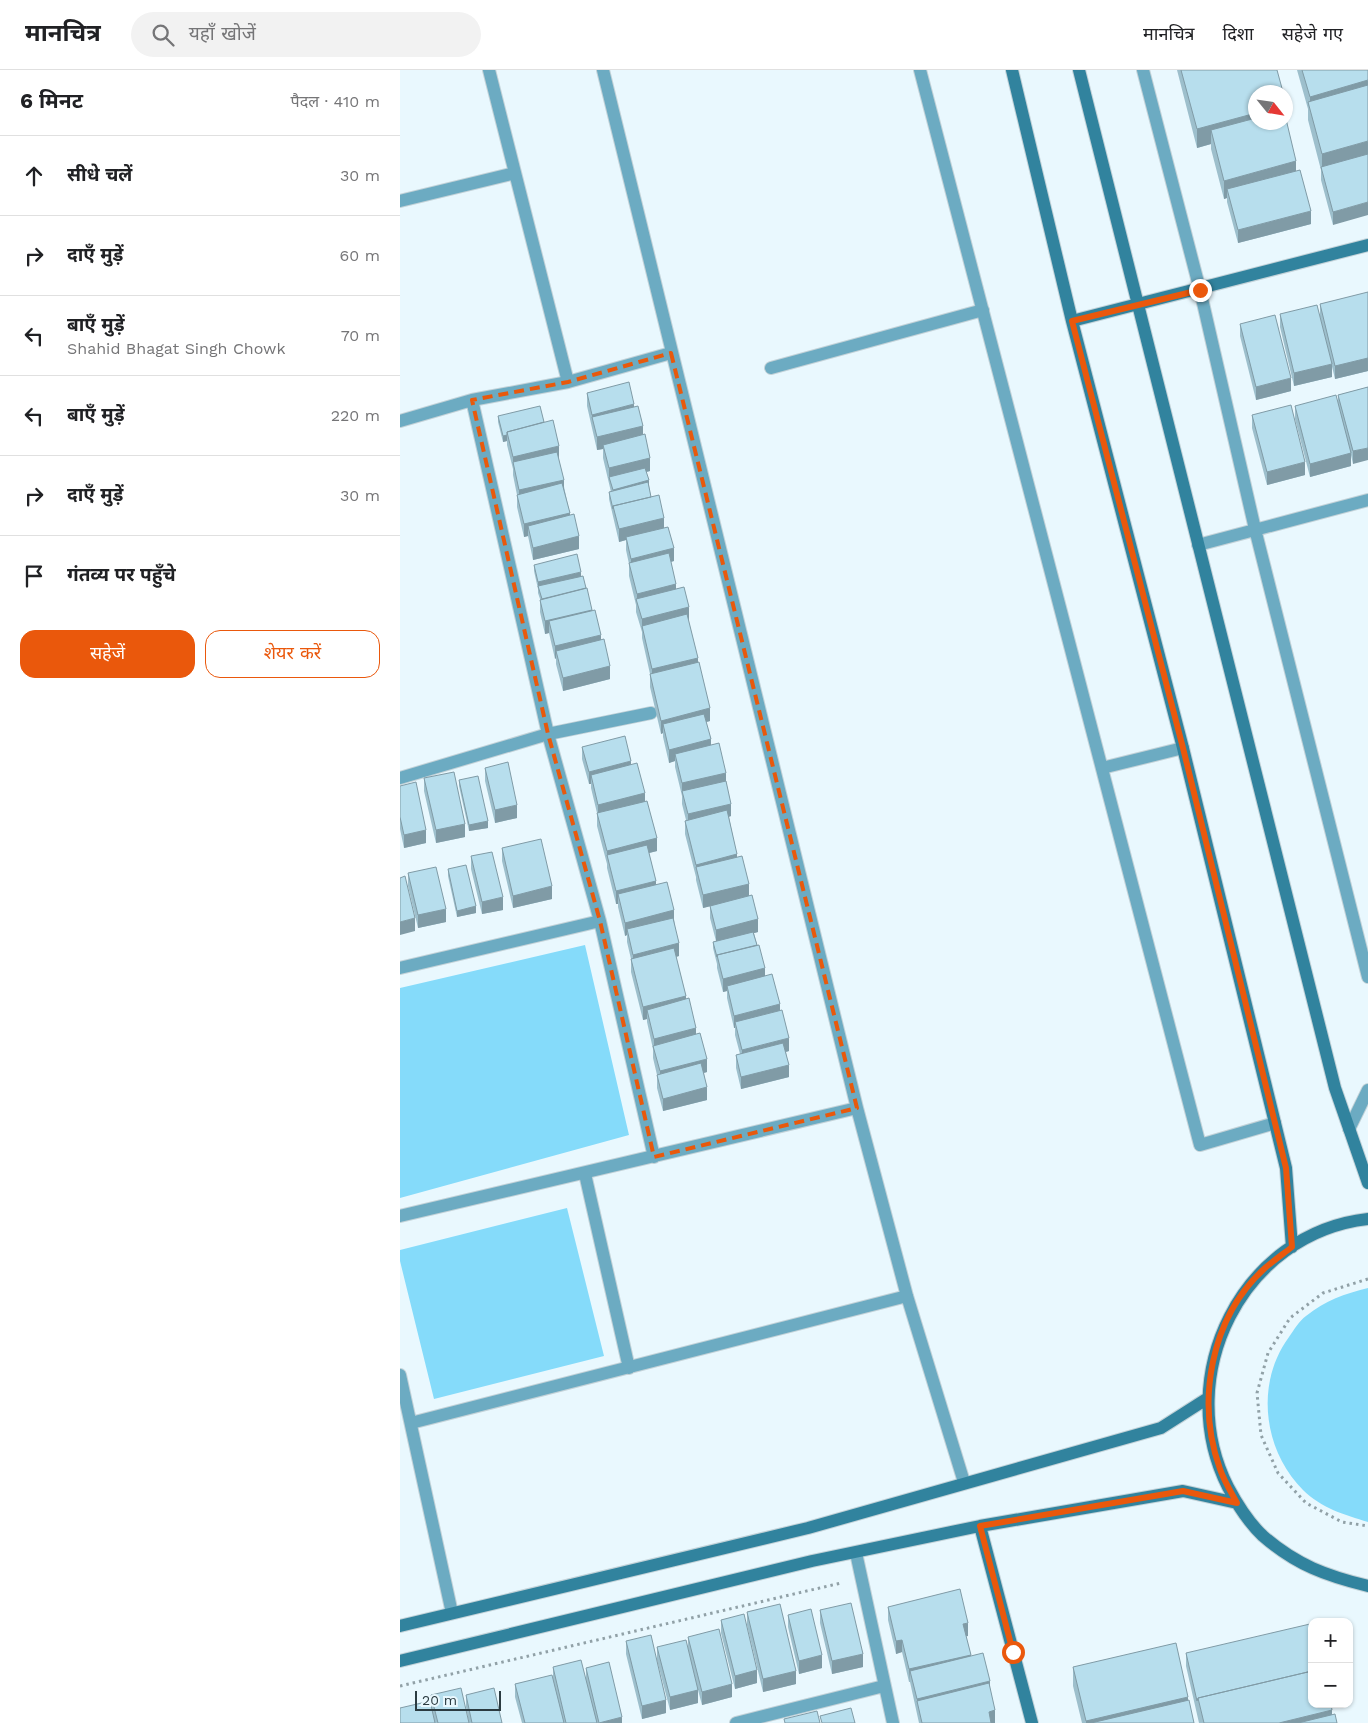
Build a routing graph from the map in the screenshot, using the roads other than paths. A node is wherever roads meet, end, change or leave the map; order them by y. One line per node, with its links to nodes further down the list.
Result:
1 (489, 70): 7 (street)
2 (603, 70): 14 (street)
3 (920, 70): 12 (street)
4 (1012, 70): 13 (street)
5 (1079, 70): 11 (street)
6 (1143, 70): 10 (street)
7 (515, 173): 8 (street); 16 (street)
8 (400, 201)
9 (1368, 245): 10 (street)
10 (1200, 290): 11 (street); 20 (street)
11 (1138, 306): 13 (street); 21 (street)
12 (983, 310): 15 (street); 25 (street)
13 (1072, 321): 24 (street)
14 (671, 354): 16 (street); 31 (street)
15 (771, 368)
16 (568, 382): 17 (street)
17 (472, 400): 18 (street); 23 (street)
18 (400, 421)
19 (1368, 500): 20 (street)
20 (1255, 529): 21 (street); 29 (street)
21 (1198, 545): 33 (street)
22 (651, 713): 23 (street)
23 (548, 734): 26 (street); 27 (street)
24 (1183, 748): 25 (street); 32 (street)
25 (1102, 768): 32 (street)
26 (400, 778)
27 (600, 921): 28 (street); 34 (street)
28 (400, 968)
29 (1368, 977)
30 (1368, 1090): 33 (street)
31 (857, 1108): 34 (street); 40 (street)
32 (1275, 1124): 39 (street)
33 (1349, 1130): 36 (street)
34 (654, 1158): 35 (street)
35 (585, 1174): 37 (street); 41 (street)
36 (1368, 1183)
37 (400, 1216)
38 (1368, 1219): 39 (street)
39 (1292, 1247): 43 (street)
40 (907, 1296): 41 (street); 45 (street)
41 (628, 1368): 44 (street)
42 (400, 1375): 44 (street)
43 (1208, 1398): 45 (street); 46 (street)
44 (410, 1424): 50 (street)
45 (964, 1482): 50 (street)
46 (1237, 1503): 47 (street); 49 (street)
47 (980, 1526): 48 (street); 56 (street)
48 (856, 1553): 52 (street); 53 (street)
49 (1368, 1586)
50 (452, 1613): 51 (street)
51 (400, 1626)
52 (400, 1661)
53 (884, 1686): 54 (street); 55 (street)
54 (736, 1723)
55 (893, 1723)
56 (1032, 1723)

